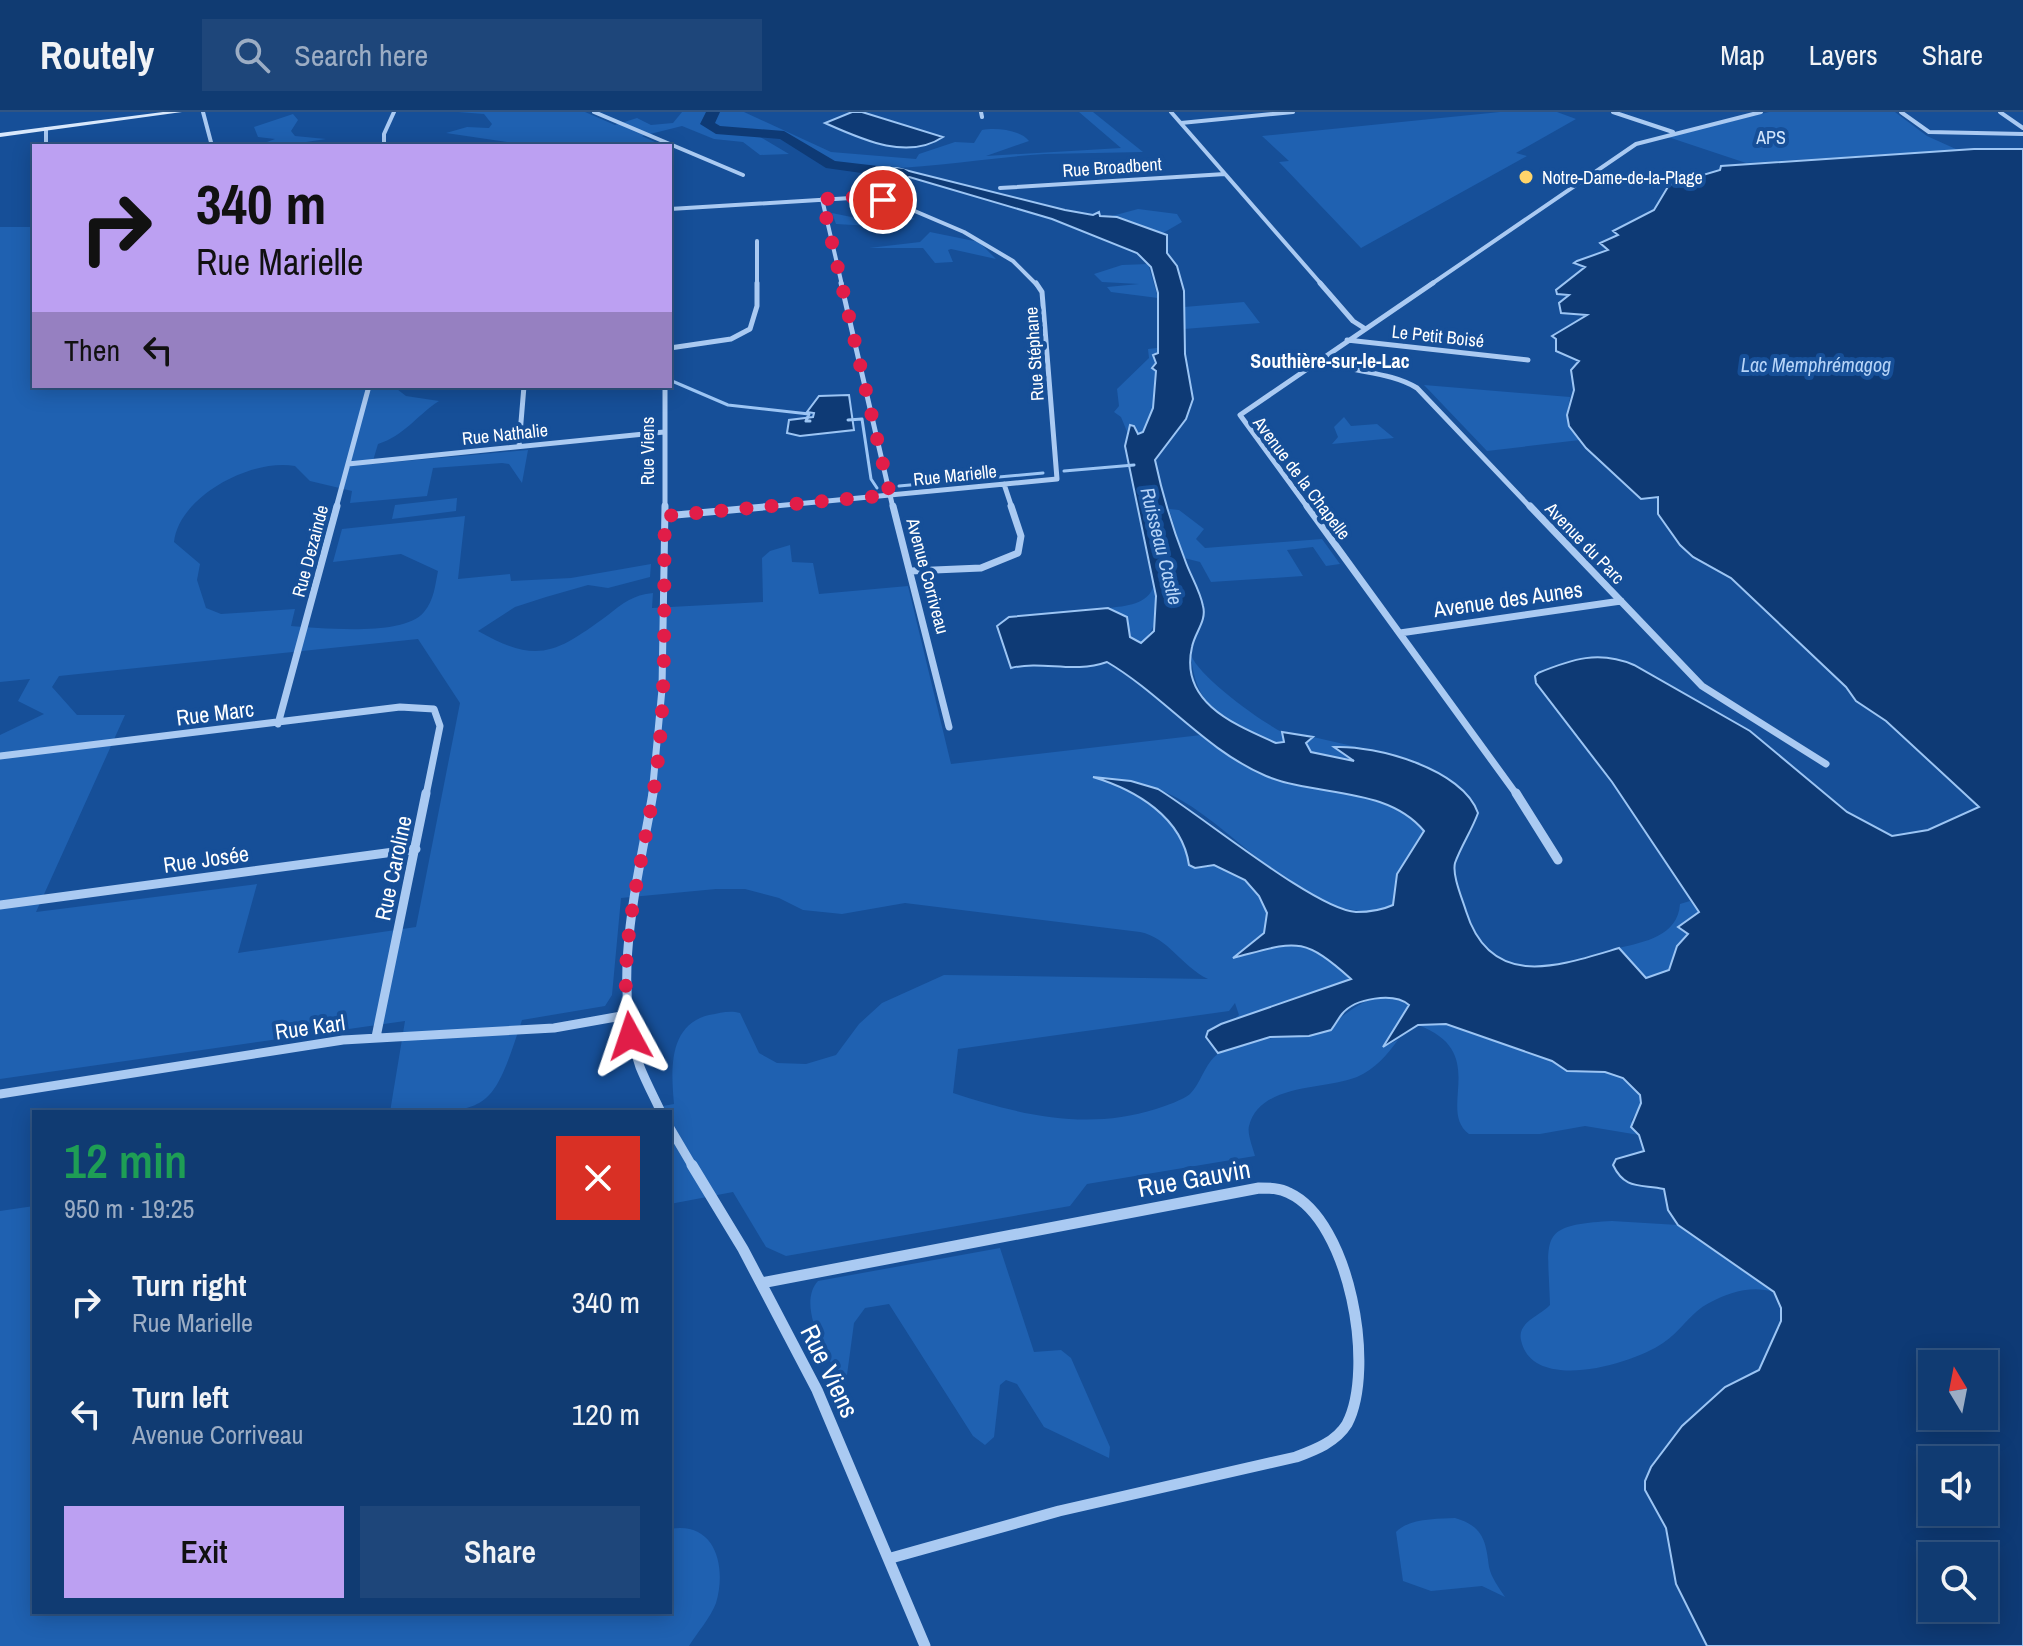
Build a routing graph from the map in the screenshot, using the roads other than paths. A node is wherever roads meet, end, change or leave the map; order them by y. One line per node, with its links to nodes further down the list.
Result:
1 (179, 112): 14 (street)
2 (203, 112): 19 (street)
3 (394, 112): 20 (street)
4 (594, 112): 21 (street)
5 (1171, 112): 13 (street)
6 (1293, 112): 13 (street)
7 (1613, 112): 16 (street)
8 (1729, 112): 12 (street)
9 (1761, 112): 12 (street, Avenue de la Chapelle)
10 (1901, 112): 15 (street)
11 (2000, 112): 15 (street)
12 (1743, 116): 16 (street, Avenue de la Chapelle)
13 (1181, 123): 23 (street)
14 (46, 129): 17 (street); 18 (street)
15 (2023, 131)
16 (1675, 133): 29 (street, Avenue de la Chapelle)
17 (0, 135)
18 (46, 144)
19 (211, 144)
20 (384, 144)
21 (670, 144)
22 (672, 145): 24 (street)
23 (1225, 174): 25 (street, Rue Broadbent); 29 (street)
24 (743, 175)
25 (1000, 188)
26 (822, 199): 27 (street, Rue Stéphane); 40 (street, Rue Stéphane); 42 (street, Avenue Corriveau)
27 (672, 209)
28 (757, 241): 31 (street)
29 (1364, 328): 30 (street, Avenue de la Chapelle)
30 (1346, 340): 32 (street, Avenue de la Chapelle); 33 (street, Le Petit Boisé)
31 (672, 348)
32 (1319, 359): 45 (street, Avenue du Parc); 46 (street, Avenue de la Chapelle)
33 (1528, 360)
34 (368, 388): 39 (street, Rue Dezainde)
35 (524, 388): 38 (street)
36 (665, 388): 37 (street, Rue Viens)
37 (664, 432): 38 (street, Rue Nathalie); 43 (street, Rue Viens)
38 (519, 446): 39 (street, Rue Nathalie)
39 (348, 464): 48 (street, Rue Dezainde)
40 (1057, 479): 41 (street, Rue Marielle)
41 (1004, 484): 42 (street, Rue Marielle); 44 (street)
42 (890, 495): 43 (street, Rue Marielle); 44 (street, Avenue Corriveau)
43 (665, 516): 55 (street, Rue Viens)
44 (911, 571): 49 (street, Avenue Corriveau)
45 (1621, 601): 46 (street, Avenue des Aunes); 51 (street, Avenue du Parc)
46 (1400, 633): 53 (street, Avenue de la Chapelle)
47 (434, 709): 48 (street, Rue Marc); 52 (street, Rue Caroline)
48 (278, 724): 50 (street, Rue Marc)
49 (949, 727)
50 (0, 756)
51 (1826, 764)
52 (416, 849): 54 (street, Rue Josée); 56 (street, Rue Caroline)
53 (1558, 860)
54 (0, 905)
55 (627, 1015): 56 (street, Rue Karl); 58 (street)
56 (376, 1037): 57 (street, Rue Karl)
57 (0, 1094)
58 (660, 1110)
59 (672, 1131): 60 (street, Rue Viens)
60 (761, 1283): 61 (street, Rue Viens); 61 (street, Rue Gauvin)
61 (891, 1558): 62 (street, Rue Viens)
62 (925, 1646)

